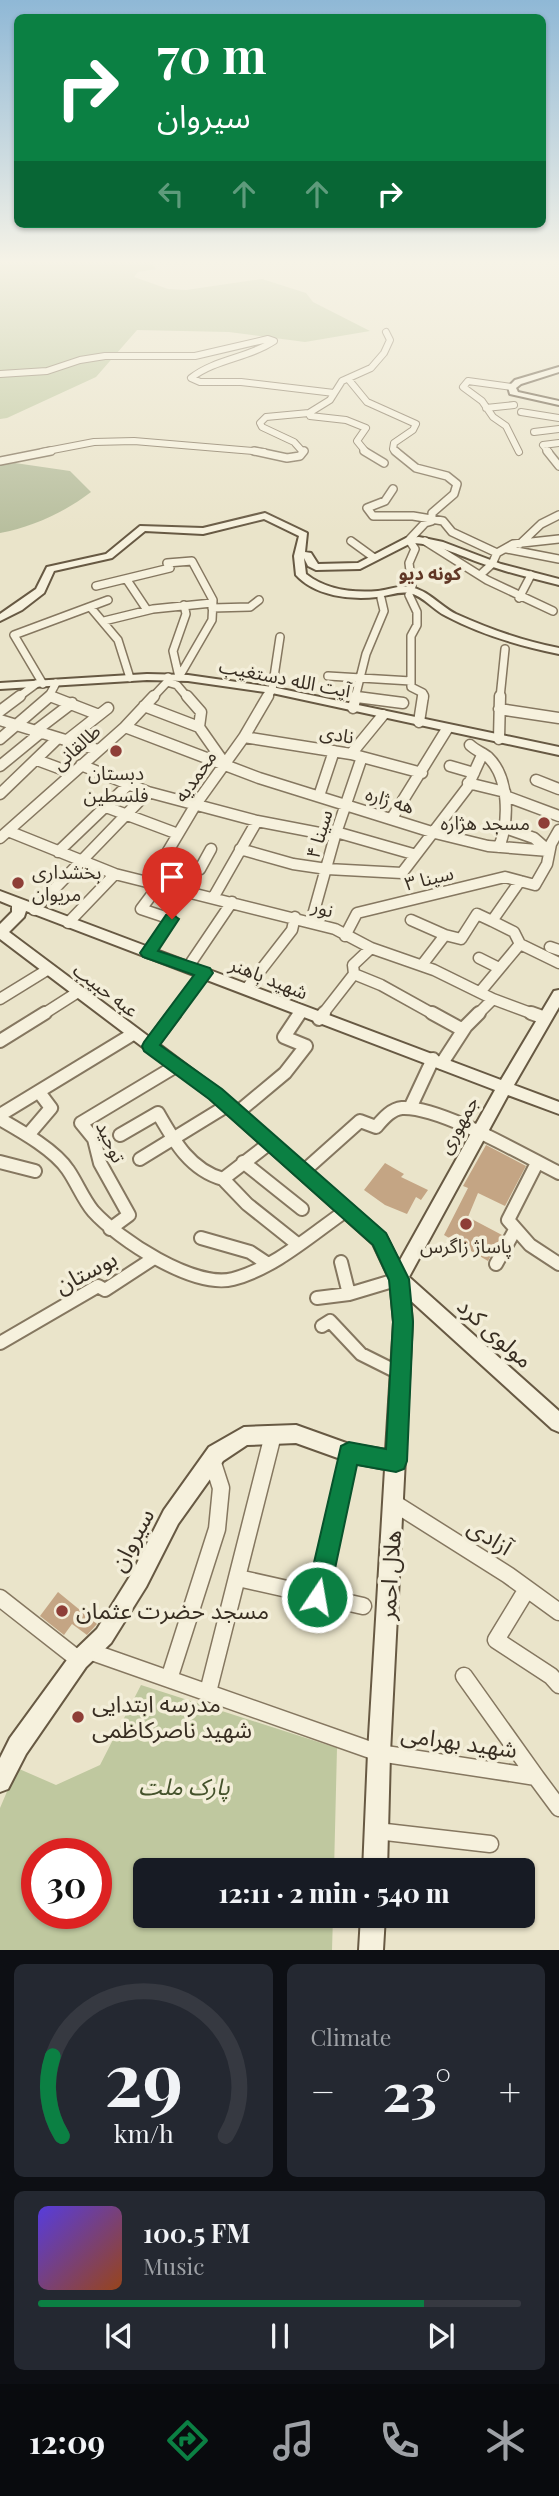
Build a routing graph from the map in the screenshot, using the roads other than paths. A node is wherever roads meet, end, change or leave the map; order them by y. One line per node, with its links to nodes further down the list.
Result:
1 (212, 352): 5 (street)
2 (249, 352): 8 (street)
3 (384, 352): 6 (street)
4 (559, 369): 7 (street)
5 (0, 374)
6 (349, 380): 8 (street); 26 (street)
7 (513, 390): 9 (street); 11 (street)
8 (334, 393): 12 (street)
9 (559, 403)
10 (514, 405): 11 (street)
11 (486, 408): 20 (street)
12 (309, 412): 21 (street); 22 (street)
13 (521, 412): 14 (street)
14 (559, 418)
15 (558, 431): 16 (street)
16 (534, 432)
17 (559, 443): 18 (street)
18 (546, 448): 19 (street); 23 (street)
19 (559, 450)
20 (519, 452)
21 (0, 461)
22 (384, 463)
23 (559, 466)
24 (393, 489): 26 (street)
25 (559, 515): 31 (street)
26 (432, 521): 28 (street); 33 (street)
27 (559, 539): 31 (street)
28 (409, 540): 30 (street); 35 (street); 61 (street)
29 (351, 541): 35 (street)
30 (425, 541): 37 (street); 38 (street)
31 (520, 544): 32 (street)
32 (507, 549): 33 (street); 36 (street)
33 (497, 553): 37 (street)
34 (303, 555): 35 (street); 52 (street); 56 (street)
35 (373, 557)
36 (559, 559)
37 (492, 564): 38 (street); 39 (street)
38 (480, 575): 43 (street)
39 (531, 575): 41 (street); 43 (street)
40 (127, 580): 42 (street); 48 (street); 50 (street)
41 (559, 582)
42 (96, 586)
43 (519, 597): 51 (street)
44 (381, 598): 60 (street)
45 (108, 600): 49 (street)
46 (259, 600): 48 (street)
47 (184, 605): 48 (street); 50 (street); 59 (street)
48 (212, 606): 59 (street, طالقانی)
49 (91, 608): 53 (street); 63 (street)
50 (147, 610): 53 (street)
51 (553, 611)
52 (0, 618)
53 (104, 621): 58 (street)
54 (280, 637): 65 (street)
55 (505, 649): 72 (street)
56 (559, 651)
57 (327, 676): 60 (street)
58 (130, 678): 59 (street, آیت الله دستغیب); 62 (street, آیت الله دستغیب)
59 (171, 679): 65 (street, آیت الله دستغیب); 70 (street, طالقانی); 81 (street)
60 (360, 680): 61 (street); 68 (street)
61 (411, 681): 78 (street)
62 (56, 683): 63 (street, آیت الله دستغیب); 66 (street)
63 (39, 684): 64 (street, آیت الله دستغیب); 73 (street)
64 (0, 686)
65 (272, 691): 68 (street, آیت الله دستغیب); 84 (street, محمدیه)
66 (50, 696): 67 (street); 79 (street)
67 (72, 703): 74 (street); 83 (street)
68 (355, 703): 69 (street); 75 (street, آیت الله دستغیب)
69 (403, 703)
70 (145, 706): 80 (street, طالقانی); 81 (street)
71 (108, 708): 74 (street)
72 (499, 709): 76 (street); 86 (street)
73 (0, 711)
74 (99, 715): 87 (street)
75 (383, 715): 78 (street, آیت الله دستغیب); 92 (street)
76 (559, 718)
77 (0, 720): 79 (street)
78 (419, 722): 82 (street, آیت الله دستغیب)
79 (14, 726): 83 (street); 85 (street)
80 (125, 727): 89 (street, طالقانی); 96 (street, هه ژاره)
81 (200, 727): 96 (street)
82 (447, 729): 86 (street, آیت الله دستغیب); 101 (street)
83 (36, 733): 87 (street); 98 (street)
84 (244, 737): 90 (street, نادی); 96 (street, محمدیه)
85 (0, 739)
86 (499, 739): 91 (street, آیت الله دستغیب)
87 (61, 740): 89 (street); 95 (street)
88 (470, 746): 93 (street)
89 (98, 750): 97 (street, طالقانی)
90 (334, 751): 92 (street, نادی); 110 (street)
91 (559, 751)
92 (351, 754): 94 (street, نادی)
93 (482, 755): 102 (street); 109 (street)
94 (362, 757): 101 (street, نادی); 112 (street, سینا ۴)
95 (37, 760): 100 (street); 108 (street)
96 (225, 764): 110 (street, هه ژاره); 111 (street, محمدیه)
97 (81, 765): 100 (street, طالقانی); 105 (street)
98 (0, 766)
99 (450, 766): 102 (street)
100 (72, 773): 121 (street, طالقانی)
101 (422, 773): 116 (street)
102 (474, 773): 104 (street)
103 (536, 780): 106 (street)
104 (468, 783): 109 (street); 120 (street)
105 (129, 785): 107 (street); 113 (street)
106 (558, 786)
107 (148, 792): 111 (street); 114 (street)
108 (0, 794)
109 (507, 794): 115 (street); 118 (street)
110 (320, 796): 112 (street, هه ژاره)
111 (196, 804): 117 (street); 122 (street, محمدیه)
112 (346, 805): 116 (street, هه ژاره); 123 (street, سینا ۴)
113 (106, 807): 114 (street); 126 (street)
114 (127, 815): 122 (street); 129 (street)
115 (559, 816)
116 (392, 818): 120 (street, هه ژاره)
117 (257, 821): 123 (street); 125 (street)
118 (508, 830): 124 (street); 127 (street)
119 (559, 830): 127 (street)
120 (435, 832): 124 (street, هه ژاره); 128 (street)
121 (4, 834): 126 (street, نور)
122 (178, 834): 135 (street, محمدیه)
123 (335, 834): 128 (street); 132 (street, سینا ۴)
124 (499, 846): 127 (street, هه ژاره)
125 (240, 849): 130 (street); 132 (street)
126 (58, 852): 129 (street, نور)
127 (549, 852): 134 (street, سینا ۳)
128 (413, 854): 132 (street)
129 (80, 862): 133 (street, نور); 140 (street)
130 (231, 862): 131 (street); 137 (street)
131 (186, 866)
132 (327, 869): 144 (street, سینا ۴)
133 (115, 874): 135 (street, نور); 145 (street)
134 (520, 881): 143 (street); 148 (street, سینا ۳)
135 (154, 884): 137 (street, نور); 151 (street, محمدیه)
136 (0, 896): 139 (street, شهید باهنر)
137 (213, 898): 138 (street, نور)
138 (232, 902): 141 (street, نور); 155 (street)
139 (19, 904): 140 (street, شهید باهنر); 146 (street)
140 (34, 910): 145 (street, شهید باهنر)
141 (295, 917): 144 (street, نور); 160 (street)
142 (411, 920): 147 (street)
143 (492, 921): 147 (street); 149 (street)
144 (311, 922): 148 (street, نور)
145 (68, 923): 151 (street, شهید باهنر)
146 (0, 932): 157 (street, عبه حبیب)
147 (445, 935): 154 (street)
148 (345, 936): 150 (street, نور)
149 (520, 944): 153 (street); 156 (street)
150 (371, 948): 154 (street, نور); 159 (street)
151 (148, 953): 155 (street, شهید باهنر)
152 (479, 958): 156 (street)
153 (559, 963)
154 (422, 965): 162 (street, نور)
155 (188, 967): 158 (street, شهید باهنر)
156 (499, 968): 162 (street)
157 (47, 970): 161 (street, عبه حبیب); 164 (street)
158 (205, 973): 160 (street, شهید باهنر); 172 (street)
159 (354, 974): 168 (street); 169 (street)
160 (247, 988): 166 (street, شهید باهنر)
161 (78, 992): 170 (street, عبه حبیب); 171 (street)
162 (480, 992): 165 (street, نور)
163 (559, 995): 167 (street, جمهوری)
164 (0, 999)
165 (494, 999): 167 (street, نور); 169 (street)
166 (301, 1011): 168 (street, شهید باهنر); 179 (street)
167 (552, 1013): 175 (street, جمهوری)
168 (319, 1019): 173 (street, شهید باهنر)
169 (463, 1030): 173 (street)
170 (133, 1034): 172 (street, عبه حبیب); 176 (street)
171 (0, 1041)
172 (150, 1046): 174 (street, عبه حبیب)
173 (438, 1061): 175 (street, شهید باهنر); 177 (street)
174 (176, 1066): 179 (street, عبه حبیب); 197 (street, توحید)
175 (505, 1086): 178 (street, شهید باهنر); 181 (street, جمهوری)
176 (39, 1091): 180 (street); 182 (street)
177 (411, 1106): 181 (street); 191 (street)
178 (559, 1108)
179 (233, 1109): 184 (street); 185 (street, عبه حبیب)
180 (0, 1117): 182 (street)
181 (478, 1132): 189 (street); 205 (street, جمهوری)
182 (28, 1135): 197 (street)
183 (120, 1135): 184 (street)
184 (174, 1140): 186 (street); 193 (street)
185 (271, 1142): 188 (street); 191 (street, عبه حبیب)
186 (140, 1159)
187 (0, 1162): 190 (street)
188 (243, 1162): 193 (street); 194 (street)
189 (537, 1163): 192 (street); 196 (street)
190 (35, 1171)
191 (304, 1171): 195 (street, عبه حبیب)
192 (559, 1173)
193 (223, 1179): 199 (street)
194 (302, 1209)
195 (347, 1210): 199 (street); 205 (street, عبه حبیب)
196 (512, 1225): 203 (street); 204 (street)
197 (110, 1228): 200 (street)
198 (201, 1238): 202 (street)
199 (296, 1242): 202 (street)
200 (153, 1258): 202 (street); 209 (street, بوستان)
201 (341, 1262): 206 (street)
202 (268, 1264)
203 (496, 1264)
204 (559, 1264)
205 (399, 1279): 206 (street); 210 (street, هلال احمر); 211 (street, مولوی کرد)
206 (349, 1294): 207 (street)
207 (317, 1298)
208 (322, 1326): 210 (street)
209 (0, 1343)
210 (401, 1374): 215 (street, هلال احمر)
211 (559, 1423)
212 (273, 1436): 213 (street, سیروان); 214 (street, سیروان); 217 (street)
213 (349, 1453): 215 (street, سیروان); 219 (street)
214 (212, 1458): 223 (street, سیروان); 225 (street)
215 (396, 1461): 216 (street, هلال احمر)
216 (394, 1503): 218 (street, آزادی); 228 (street, هلال احمر)
217 (238, 1578): 219 (street); 227 (street)
218 (527, 1589): 222 (street, آزادی); 226 (street)
219 (317, 1597): 221 (street)
220 (0, 1598): 223 (street, شهید بهرامی)
221 (363, 1606)
222 (559, 1612)
223 (84, 1655): 225 (street, شهید بهرامی); 230 (street, سیروان)
224 (464, 1676): 229 (street)
225 (169, 1679): 227 (street, شهید بهرامی)
226 (559, 1685)
227 (208, 1692): 228 (street, شهید بهرامی)
228 (379, 1754): 229 (street, شهید بهرامی); 232 (street, هلال احمر)
229 (536, 1777): 231 (street, شهید بهرامی)
230 (0, 1781)
231 (559, 1808)
232 (377, 1831): 233 (street); 234 (street, هلال احمر)
233 (490, 1844)
234 (376, 1858)
235 (372, 1928): 236 (street)
236 (371, 1950)

